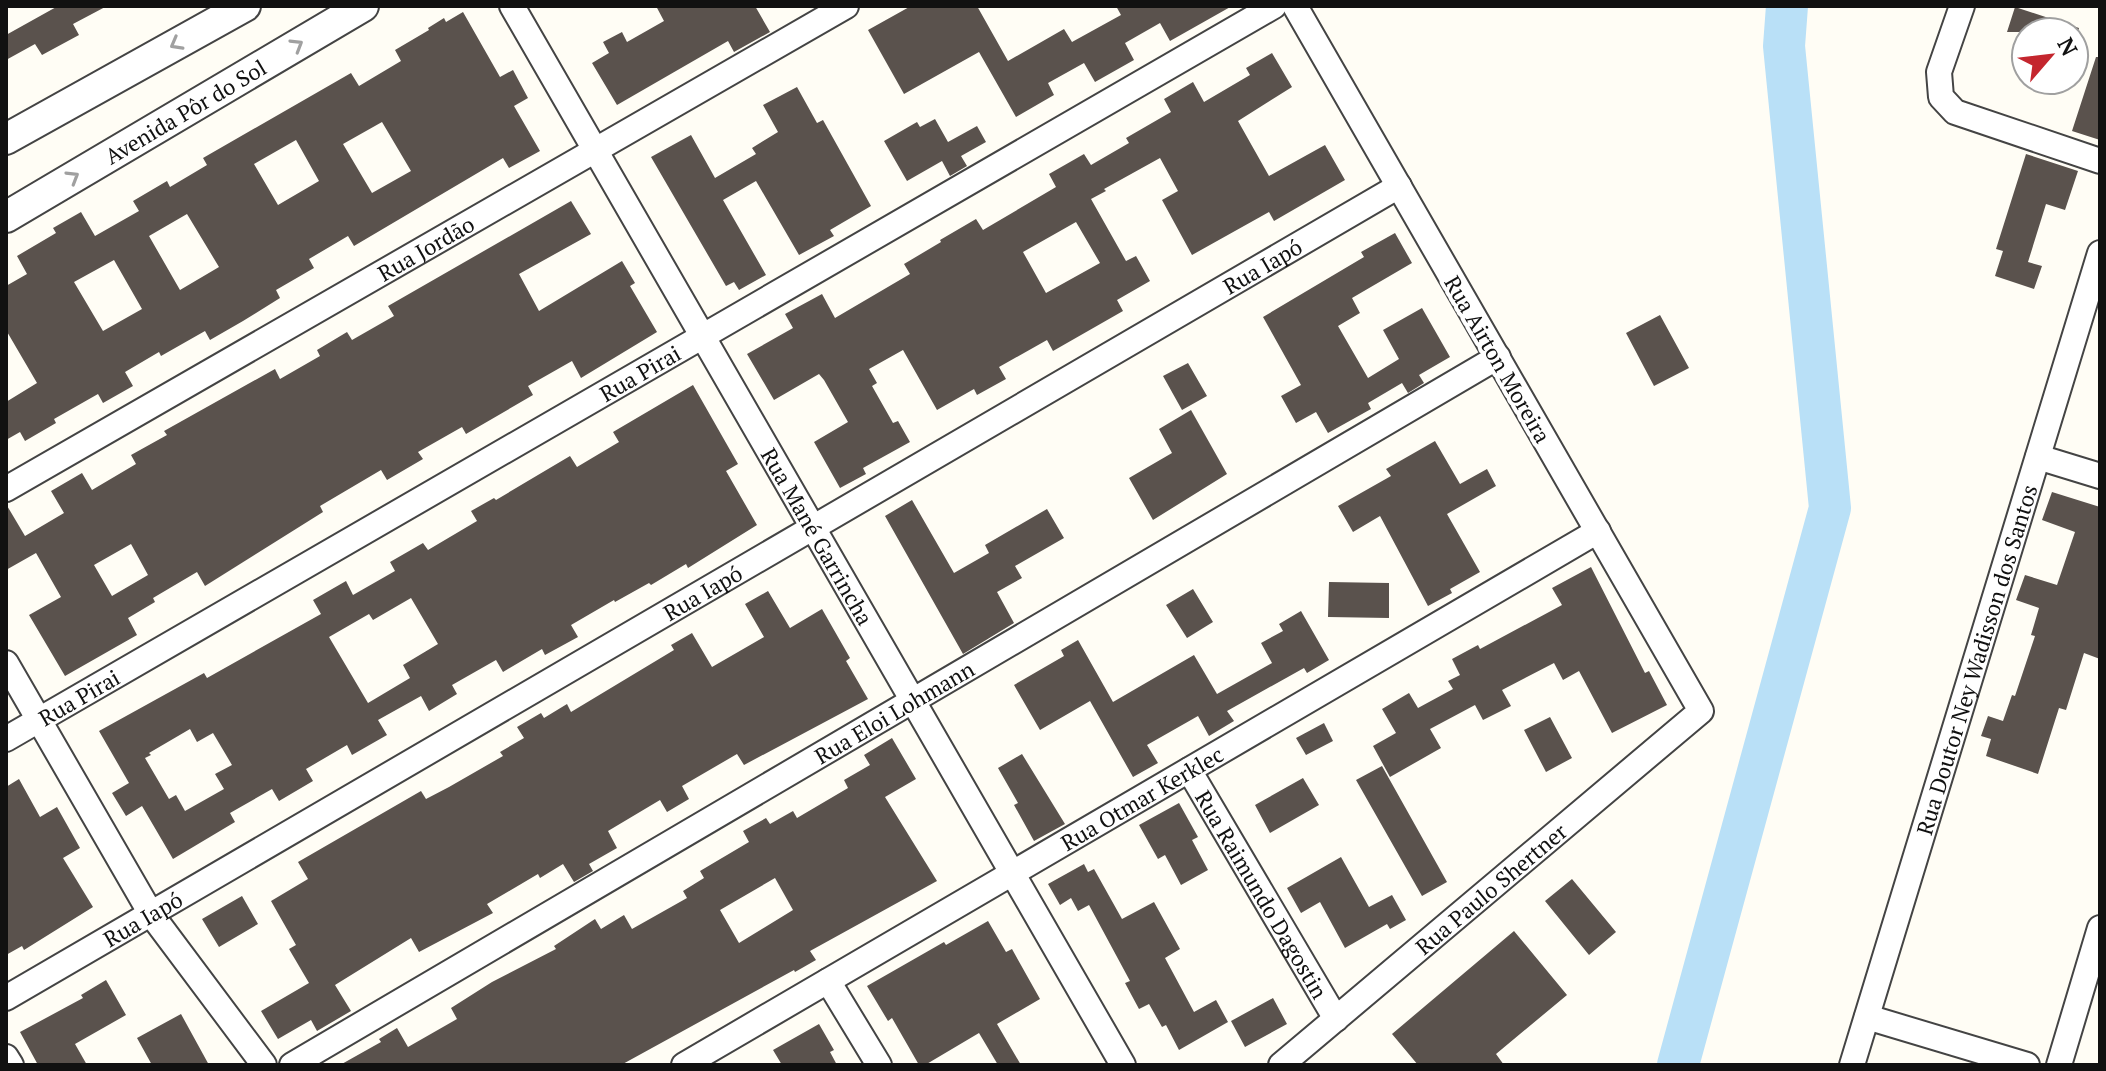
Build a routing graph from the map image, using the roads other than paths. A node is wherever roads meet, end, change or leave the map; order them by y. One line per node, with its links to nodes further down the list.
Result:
1 (245, 6): 8 (street, one-way to 8)
2 (363, 6): 12 (street, Avenida Pôr do Sol, one-way to 2)
3 (512, 6): 9 (street, Rua Mané Garrincha)
4 (846, 6): 9 (street, Rua Jordão)
5 (1274, 6): 14 (street, Rua Pirai)
6 (1295, 6): 11 (street, Rua Airton Moreira)
7 (1962, 6): 10 (street)
8 (6, 139)
9 (595, 150): 14 (street, Rua Mané Garrincha); 18 (street, Rua Jordão)
10 (2100, 161)
11 (1399, 186): 15 (street, Rua Airton Moreira); 19 (street, Rua Iapó)
12 (6, 217)
13 (2100, 253): 16 (street, Rua Doutor Ney Wadisson dos Santos)
14 (703, 337): 19 (street, Rua Mané Garrincha); 24 (street, Rua Pirai)
15 (1498, 357): 20 (street, Rua Airton Moreira); 22 (street, Rua Eloi Lohmann)
16 (2038, 457): 17 (street); 32 (street, Rua Doutor Ney Wadisson dos Santos)
17 (2100, 476)
18 (6, 489)
19 (813, 528): 22 (street, Rua Mané Garrincha); 28 (street, Rua Iapó)
20 (1598, 531): 23 (street, Rua Airton Moreira); 26 (street, Rua Otmar Kerklec)
21 (6, 663): 24 (street)
22 (913, 701): 27 (street, Rua Mané Garrincha); 37 (street, Rua Eloi Lohmann)
23 (1701, 711): 33 (street, Rua Paulo Shertner)
24 (39, 720): 25 (street, Rua Pirai); 28 (street)
25 (6, 739)
26 (1189, 770): 27 (street, Rua Otmar Kerklec); 33 (street, Rua Raimundo Dagostin)
27 (1012, 874): 30 (street, Rua Otmar Kerklec); 40 (street, Rua Mané Garrincha)
28 (151, 914): 31 (street, Rua Iapó); 36 (street)
29 (2100, 928): 44 (street)
30 (828, 981): 38 (street, Rua Otmar Kerklec); 39 (street)
31 (6, 998)
32 (1867, 1017): 42 (street, Rua Doutor Ney Wadisson dos Santos); 43 (street)
33 (1336, 1019): 41 (street, Rua Paulo Shertner)
34 (6, 1057): 35 (street)
35 (11, 1065)
36 (264, 1065)
37 (292, 1065)
38 (684, 1065)
39 (879, 1065)
40 (1123, 1065)
41 (1281, 1065)
42 (1852, 1065)
43 (2027, 1065)
44 (2059, 1065)

